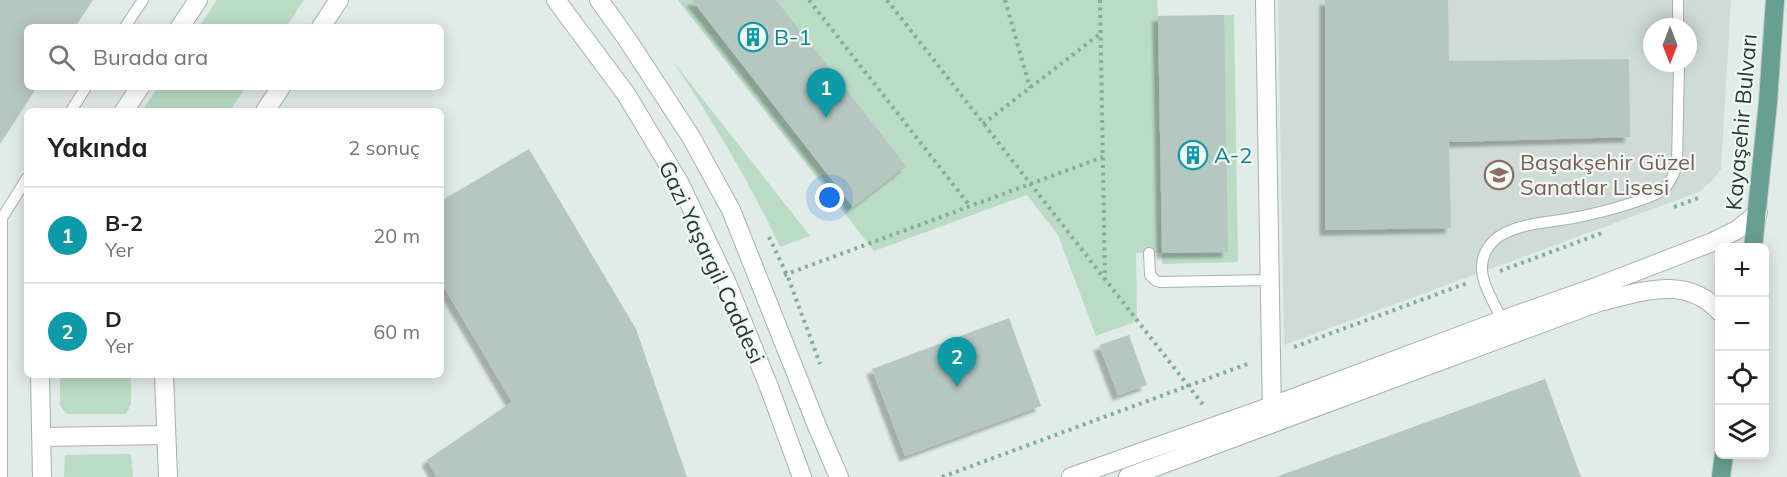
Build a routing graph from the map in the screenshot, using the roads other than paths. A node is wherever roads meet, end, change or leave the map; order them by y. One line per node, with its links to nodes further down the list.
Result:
1 (142, 0): 10 (lane)
2 (198, 0): 11 (street)
3 (339, 0): 12 (street)
4 (556, 0): 36 (street, Gazi Yaşargil Caddesi)
5 (599, 0): 37 (street, Gazi Yaşargil Caddesi)
6 (1265, 0): 24 (street)
7 (1678, 0): 9 (lane)
8 (1775, 0): 21 (main road, Kayaşehir Bulvarı)
9 (1678, 18)
10 (127, 24)
11 (182, 24)
12 (323, 24)
13 (1679, 72): 26 (lane)
14 (84, 90): 17 (lane)
15 (138, 90): 18 (street)
16 (279, 90): 19 (street)
17 (73, 108)
18 (126, 108)
19 (267, 108)
20 (24, 183): 33 (lane)
21 (1758, 213): 22 (main road, Kayaşehir Bulvarı); 26 (street)
22 (1754, 243)
23 (1149, 254): 24 (lane)
24 (1270, 280): 29 (street)
25 (1715, 308): 29 (street)
26 (1502, 320): 29 (street)
27 (40, 378): 31 (street)
28 (164, 378): 30 (street)
29 (1272, 415): 38 (street); 39 (street)
30 (166, 435): 31 (street); 35 (street)
31 (41, 437): 34 (street)
32 (1723, 459): 40 (main road)
33 (2, 477)
34 (42, 477)
35 (168, 477)
36 (802, 477)
37 (839, 477)
38 (1071, 477)
39 (1128, 477)
40 (1721, 477)

